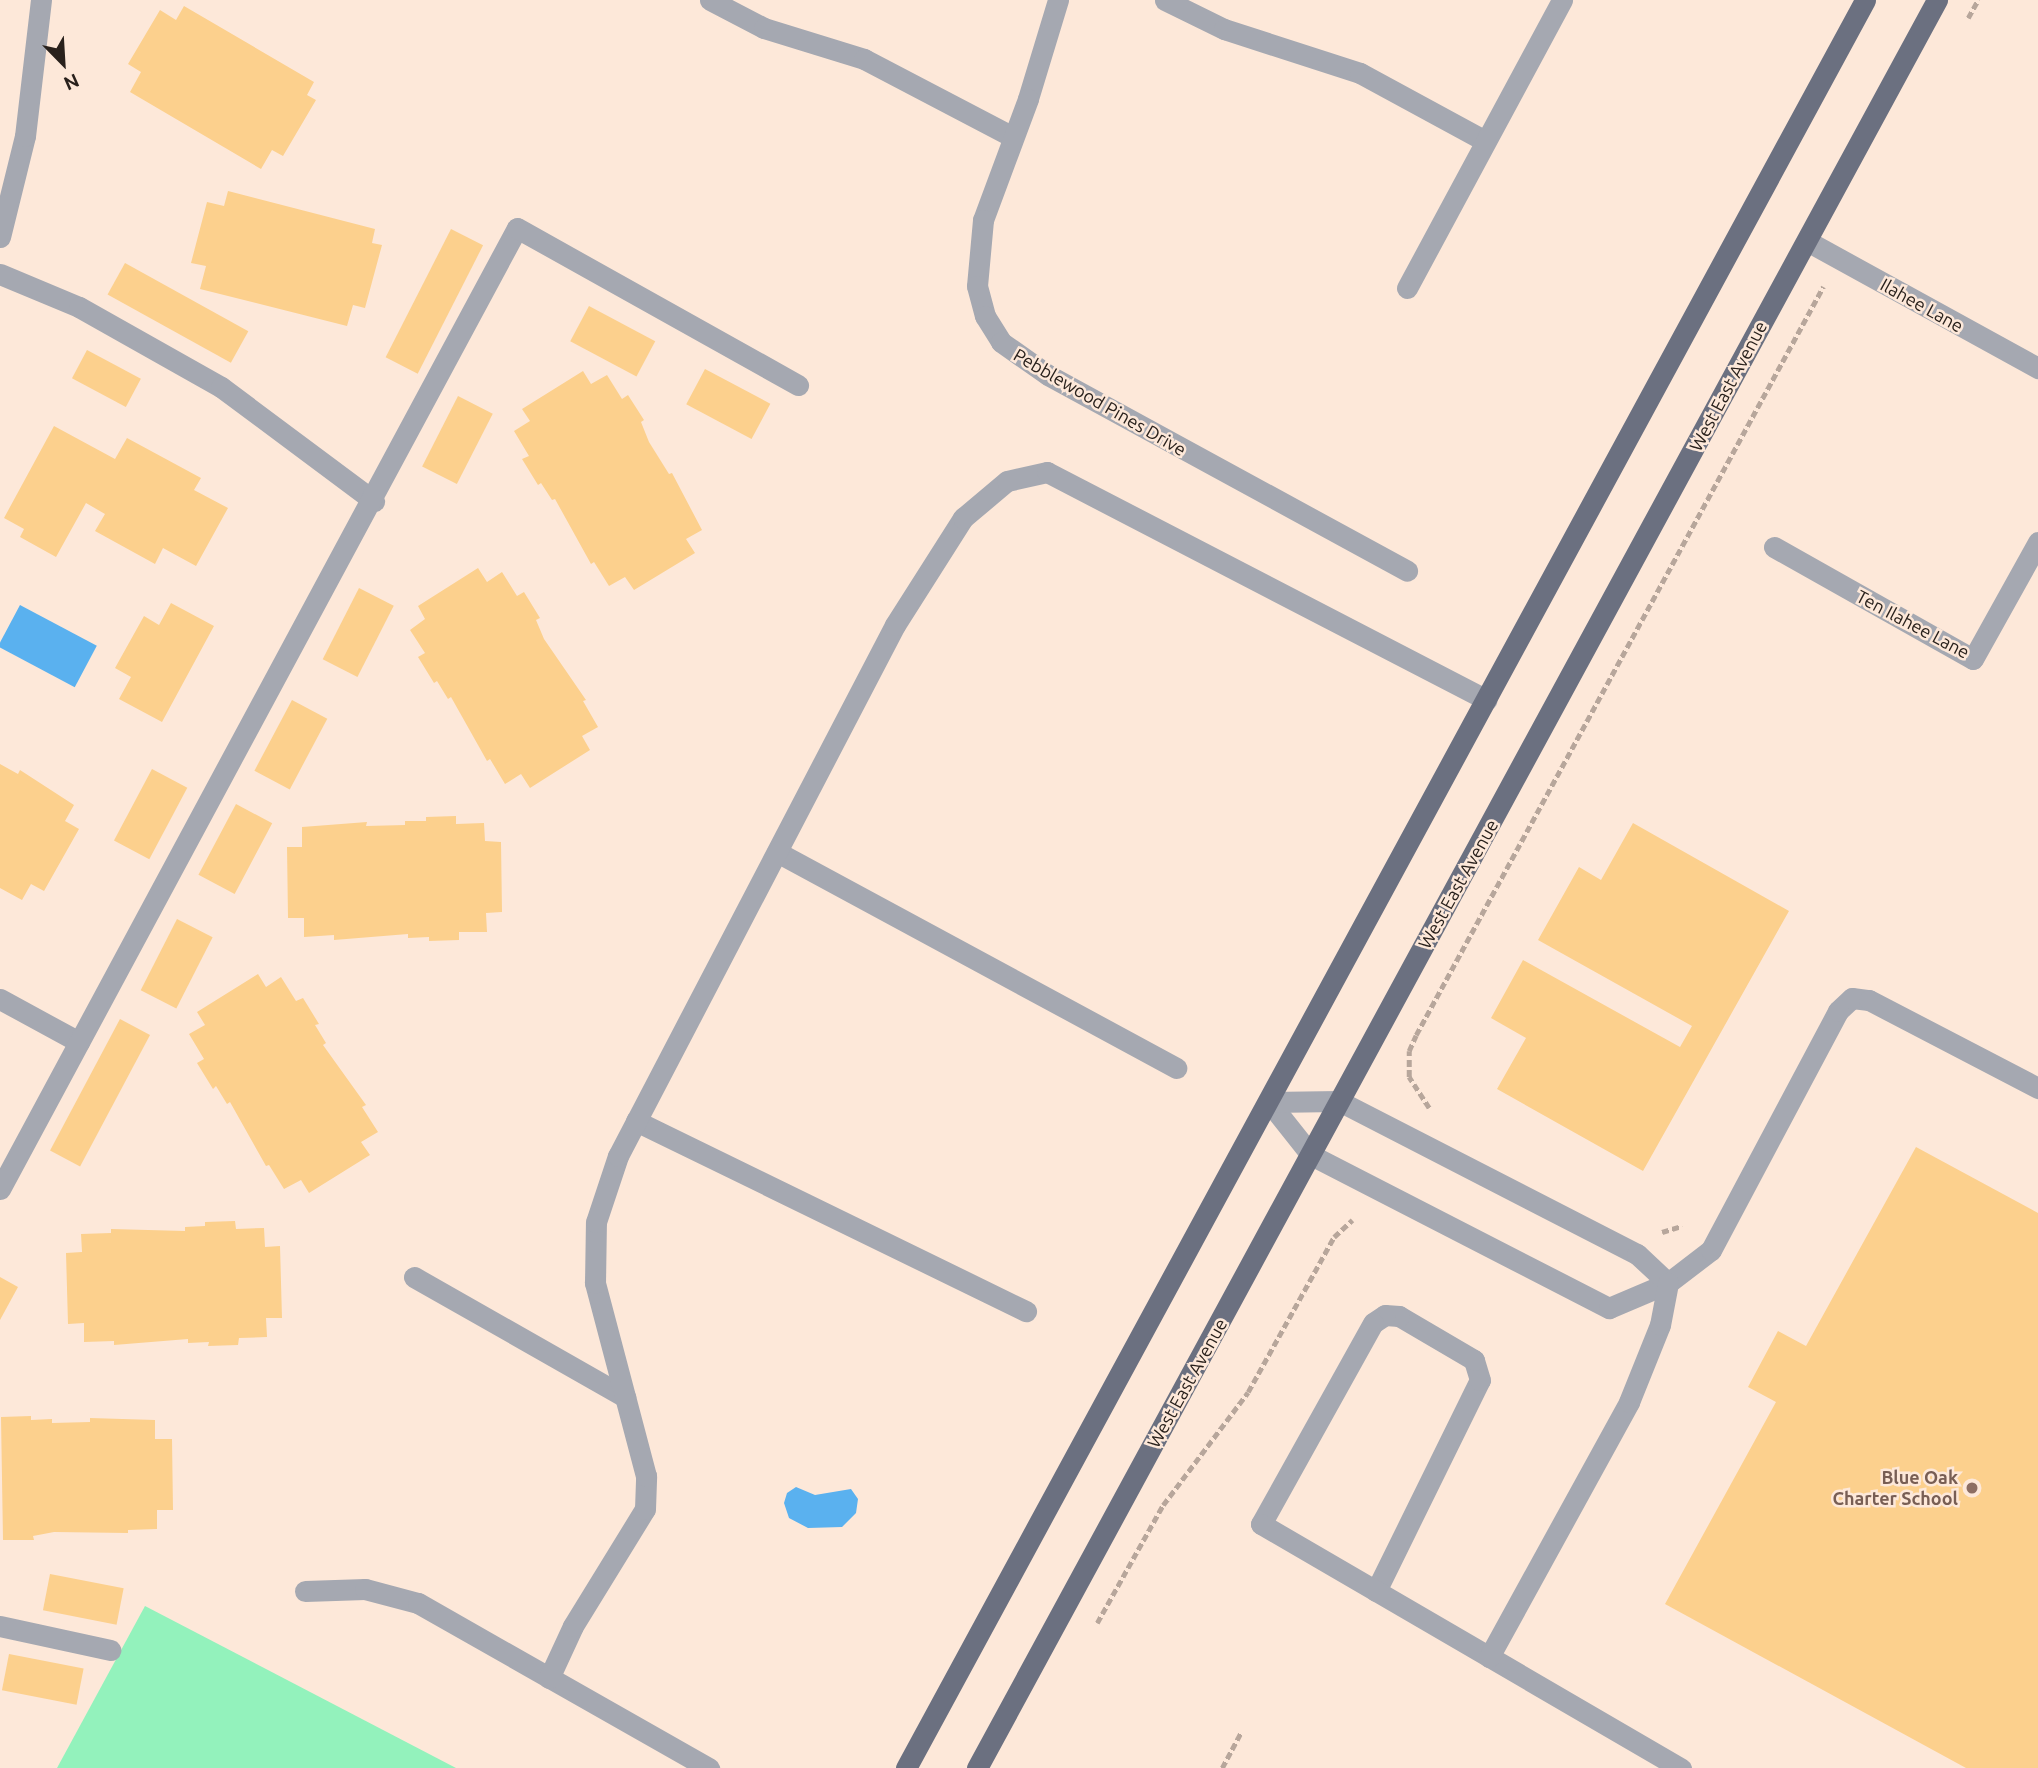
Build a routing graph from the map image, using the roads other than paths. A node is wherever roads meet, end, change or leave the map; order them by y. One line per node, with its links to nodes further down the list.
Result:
1 (41, 0): 10 (street)
2 (710, 0): 8 (street)
3 (1058, 0): 8 (street, Pebblewood Pines Drive)
4 (1165, 0): 9 (street)
5 (1562, 0): 9 (street)
6 (1865, 0): 20 (main road)
7 (1937, 0): 11 (main road, West East Avenue)
8 (1013, 137): 19 (street, Pebblewood Pines Drive)
9 (1485, 141): 13 (street)
10 (0, 237)
11 (1807, 241): 14 (street, Ilahee Lane); 26 (main road, West East Avenue)
12 (0, 274): 16 (street)
13 (1407, 288)
14 (2038, 368)
15 (797, 385): 16 (street)
16 (373, 501): 23 (street)
17 (2038, 542): 18 (street, Ten Ilahee Lane)
18 (1774, 547)
19 (1407, 571)
20 (1486, 700): 21 (street); 27 (main road)
21 (777, 852): 24 (street); 28 (street)
22 (0, 999): 23 (street)
23 (79, 1042): 30 (street)
24 (1175, 1068)
25 (2038, 1088): 32 (street)
26 (1339, 1101): 27 (street); 29 (main road, West East Avenue); 32 (street)
27 (1269, 1102): 29 (street); 42 (main road)
28 (636, 1121): 33 (street); 34 (street)
29 (1311, 1155): 32 (street); 43 (main road, West East Avenue)
30 (0, 1189)
31 (414, 1277): 34 (street)
32 (1668, 1283): 39 (street)
33 (1026, 1311)
34 (625, 1397): 40 (street)
35 (305, 1591): 40 (street)
36 (1376, 1591): 36 (street); 39 (street)
37 (0, 1626): 38 (street)
38 (110, 1650)
39 (1489, 1657): 44 (street)
40 (549, 1678): 41 (street)
41 (709, 1768)
42 (906, 1768)
43 (977, 1768)
44 (1681, 1768)

